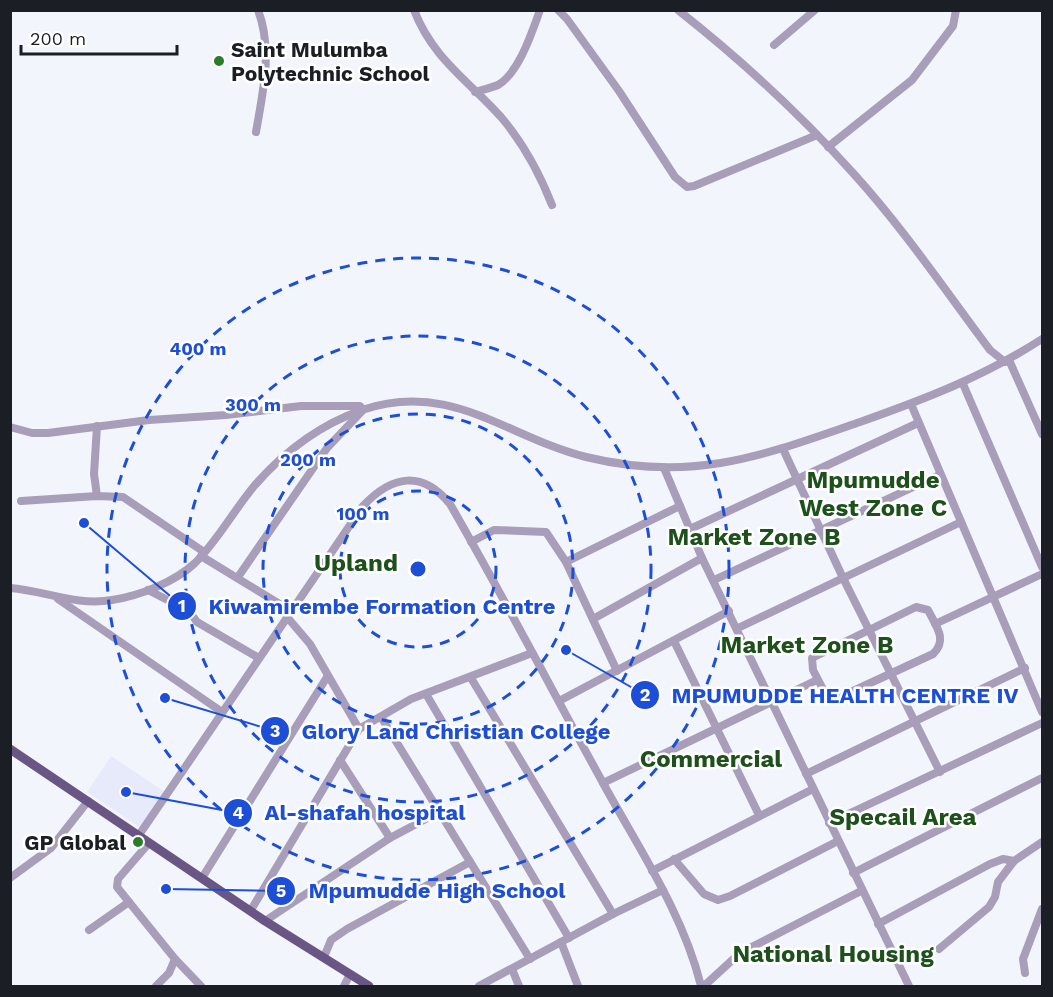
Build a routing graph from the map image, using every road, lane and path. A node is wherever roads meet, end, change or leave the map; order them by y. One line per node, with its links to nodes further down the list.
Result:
1 (258, 10): 10 (street)
2 (414, 10): 9 (street)
3 (540, 10): 9 (street)
4 (558, 10): 11 (street)
5 (678, 10): 11 (street)
6 (815, 10): 8 (street)
7 (956, 10): 12 (street)
8 (774, 45)
9 (475, 92): 13 (street)
10 (256, 132)
11 (817, 135): 12 (street)
12 (828, 147): 15 (street)
13 (552, 205)
14 (1042, 339): 16 (street)
15 (990, 350): 16 (street); 17 (street)
16 (1007, 361): 17 (street); 24 (street)
17 (992, 369): 18 (street)
18 (963, 384): 19 (street); 39 (street)
19 (911, 404): 21 (street); 25 (street)
20 (363, 410): 22 (street); 26 (street); 36 (street); 41 (street)
21 (918, 423): 27 (street); 28 (street)
22 (97, 426): 23 (street); 29 (street)
23 (10, 427)
24 (1042, 434)
25 (783, 448): 26 (street); 28 (street)
26 (664, 468): 31 (street)
27 (939, 475): 32 (street); 34 (street)
28 (798, 480): 33 (street); 34 (street)
29 (97, 496): 30 (street); 36 (street)
30 (21, 501)
31 (680, 506): 33 (street); 38 (street)
32 (961, 522): 42 (street); 47 (street)
33 (690, 530): 37 (street)
34 (821, 531): 42 (street); 43 (street)
35 (471, 542): 38 (street); 49 (street); 55 (street)
36 (202, 554): 41 (street); 45 (street)
37 (702, 558): 43 (street); 50 (street)
38 (566, 562): 50 (street)
39 (1042, 567)
40 (1042, 574): 47 (street)
41 (238, 577): 49 (street)
42 (843, 578): 52 (street); 53 (street)
43 (714, 580): 48 (street)
44 (10, 588): 46 (street)
45 (148, 590): 46 (street); 56 (street)
46 (54, 597): 66 (street)
47 (993, 598): 51 (street); 57 (street)
48 (729, 612): 52 (street); 54 (street)
49 (289, 614): 56 (street); 60 (street)
50 (593, 619): 58 (street)
51 (935, 624): 53 (street); 59 (street)
52 (738, 628): 65 (street)
53 (868, 630): 59 (street); 62 (street)
54 (674, 640): 58 (street); 71 (street)
55 (532, 653): 61 (street); 64 (street)
56 (259, 658): 66 (street)
57 (1025, 668): 67 (street); 69 (street)
58 (617, 671): 64 (street)
59 (890, 675): 62 (street); 69 (street)
60 (327, 677): 72 (street); 95 (street)
61 (471, 678): 63 (street); 101 (street)
62 (817, 680): 65 (street)
63 (426, 694): 68 (street); 105 (street)
64 (560, 701): 78 (street)
65 (772, 701): 71 (street); 76 (street)
66 (222, 712): 84 (street)
67 (1042, 712)
68 (381, 717): 72 (street); 81 (street)
69 (914, 722): 75 (street); 76 (street)
70 (1042, 723): 75 (street)
71 (717, 728): 78 (street); 82 (street)
72 (359, 729): 74 (street)
73 (10, 749): 80 (main road)
74 (340, 760): 85 (street); 100 (street)
75 (940, 772): 83 (street)
76 (806, 774): 79 (street)
77 (1042, 778): 93 (street)
78 (603, 783): 92 (street)
79 (813, 789): 82 (street); 83 (street)
80 (88, 801): 84 (main road); 94 (street)
81 (437, 813): 85 (street); 91 (street)
82 (759, 815): 89 (street)
83 (829, 823): 86 (street)
84 (139, 835): 88 (main road)
85 (390, 838): 102 (street)
86 (838, 841): 89 (street); 93 (street)
87 (1042, 842): 90 (street)
88 (150, 843): 95 (main road); 98 (street)
89 (674, 859): 92 (street)
90 (1014, 861): 103 (street); 107 (street)
91 (470, 862): 108 (street); 110 (street)
92 (652, 871): 96 (street)
93 (853, 873): 97 (street)
94 (10, 878)
95 (202, 879): 100 (main road)
96 (663, 890): 101 (street); 121 (street)
97 (861, 891): 103 (street); 121 (street)
98 (129, 902): 104 (street); 109 (street)
99 (1042, 909): 112 (street)
100 (251, 910): 102 (main road)
101 (613, 914): 105 (street)
102 (265, 921): 108 (main road)
103 (878, 924): 122 (street)
104 (89, 930)
105 (569, 938): 106 (street)
106 (561, 942): 110 (street); 120 (street)
107 (939, 949)
108 (324, 957): 113 (main road)
109 (175, 959): 114 (street); 115 (street)
110 (530, 959): 111 (street)
111 (512, 969): 118 (street); 119 (street)
112 (1025, 973)
113 (350, 974): 116 (street); 117 (main road)
114 (156, 987)
115 (201, 987)
116 (345, 987)
117 (369, 987)
118 (479, 987)
119 (519, 987)
120 (578, 987)
121 (702, 987)
122 (909, 987)

